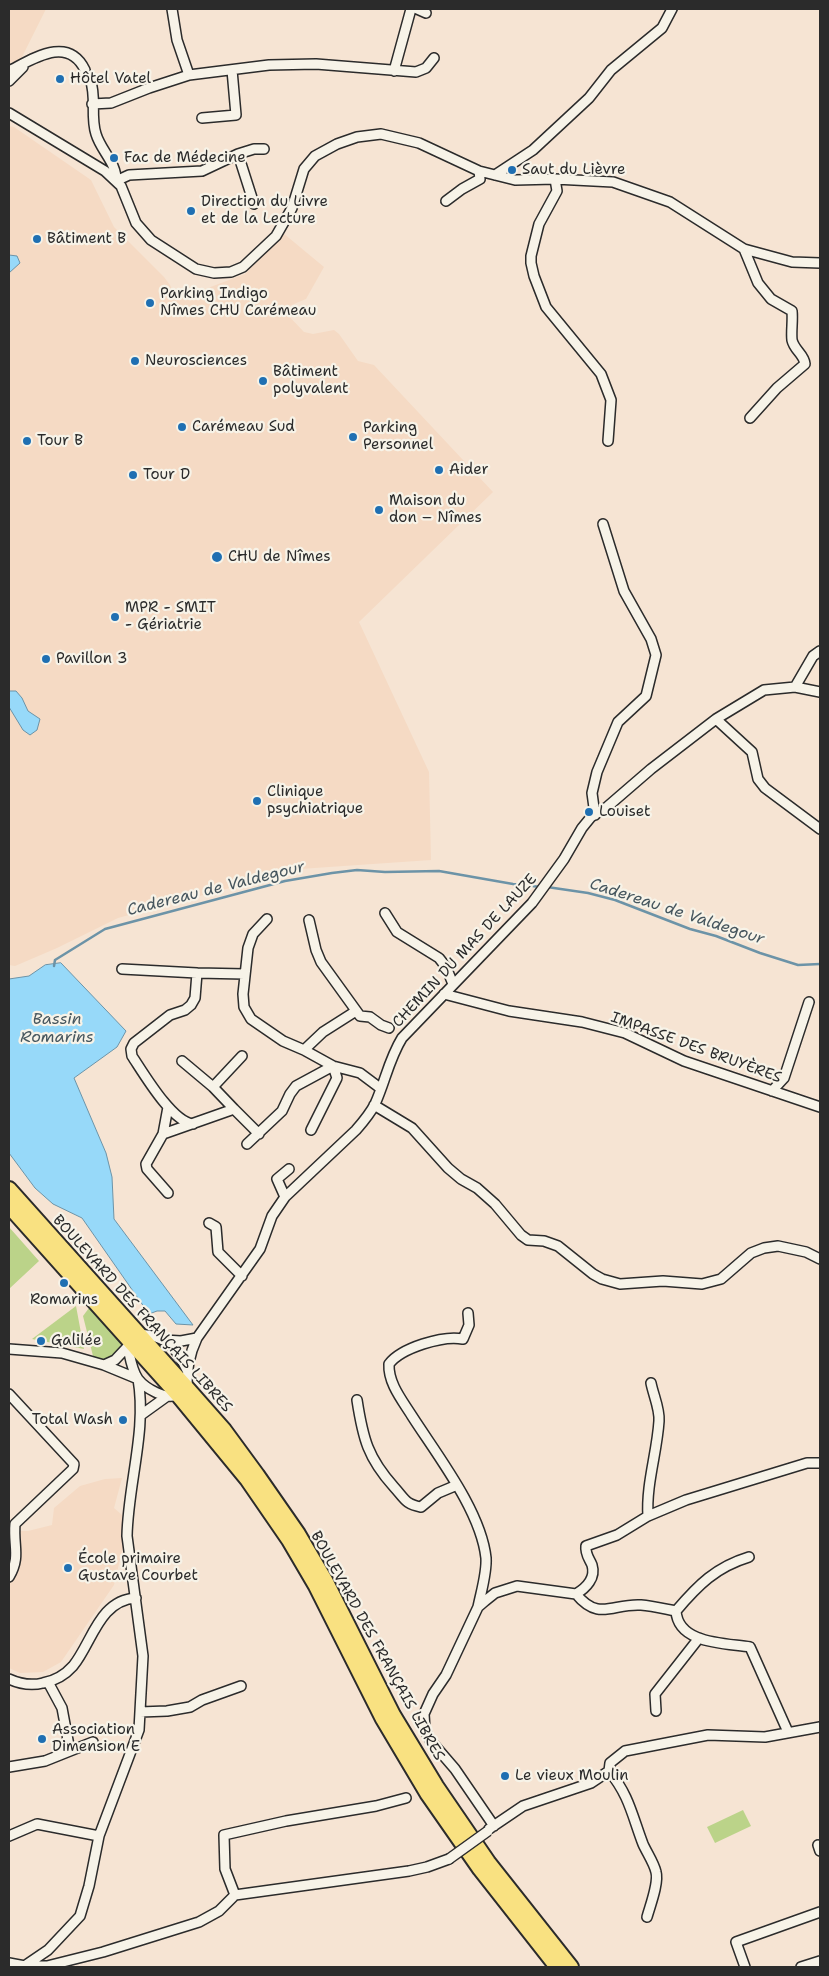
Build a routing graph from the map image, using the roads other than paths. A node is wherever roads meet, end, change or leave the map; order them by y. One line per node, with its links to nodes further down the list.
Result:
1 (172, 9): 12 (street)
2 (412, 9): 11 (street)
3 (418, 9): 5 (street)
4 (670, 10): 21 (street)
5 (426, 13)
6 (434, 58): 11 (street)
7 (29, 61): 8 (street); 10 (street); 14 (street)
8 (85, 70)
9 (232, 70): 11 (street); 12 (street); 17 (street)
10 (9, 71)
11 (394, 71)
12 (189, 75): 15 (street)
13 (90, 79): 15 (street)
14 (9, 81)
15 (92, 104): 23 (street)
16 (9, 112): 23 (street)
17 (202, 118)
18 (264, 149): 19 (street)
19 (238, 154): 23 (street); 25 (street)
20 (479, 171): 21 (street); 23 (street); 24 (street)
21 (495, 175): 22 (street)
22 (556, 179): 26 (street); 29 (street)
23 (116, 181)
24 (446, 201)
25 (254, 204)
26 (744, 249): 27 (street); 28 (street)
27 (820, 263)
28 (750, 418)
29 (608, 441)
30 (603, 524): 35 (street)
31 (820, 651): 32 (street)
32 (795, 687): 33 (street, CHEMIN DU MAS DE LAUZE); 34 (street, CHEMIN DU MAS DE LAUZE)
33 (820, 692)
34 (716, 719): 35 (street, CHEMIN DU MAS DE LAUZE); 36 (street)
35 (594, 812): 43 (street, CHEMIN DU MAS DE LAUZE)
36 (820, 829)
37 (385, 913): 43 (street)
38 (267, 919): 42 (street)
39 (309, 920): 46 (street)
40 (122, 970): 41 (street)
41 (196, 973): 42 (street); 56 (street)
42 (245, 974): 48 (street)
43 (453, 984): 44 (street, CHEMIN DU MAS DE LAUZE)
44 (444, 994): 53 (street, CHEMIN DU MAS DE LAUZE); 54 (street, IMPASSE DES BRUYÈRES)
45 (809, 1002): 54 (street)
46 (356, 1011): 47 (street); 48 (street)
47 (389, 1028)
48 (304, 1050): 51 (street)
49 (242, 1056): 52 (street)
50 (182, 1061): 52 (street)
51 (332, 1066): 53 (street); 60 (street); 62 (street)
52 (213, 1087): 58 (street)
53 (380, 1088): 55 (street, CHEMIN DU MAS DE LAUZE)
54 (772, 1091): 57 (street, IMPASSE DES BRUYÈRES)
55 (374, 1105): 67 (street, CHEMIN DU MAS DE LAUZE); 70 (street)
56 (168, 1107): 59 (street); 61 (street)
57 (820, 1107)
58 (234, 1109): 59 (street); 62 (street)
59 (193, 1124): 61 (street)
60 (311, 1130)
61 (163, 1134): 66 (street)
62 (259, 1134): 63 (street)
63 (247, 1144)
64 (289, 1169): 67 (street)
65 (9, 1189): 75 (main road, BOULEVARD DES FRANÇAIS LIBRES)
66 (168, 1193)
67 (285, 1197): 71 (street, CHEMIN DU MAS DE LAUZE)
68 (9, 1206): 75 (main road, BOULEVARD DES FRANÇAIS LIBRES)
69 (210, 1223): 71 (street)
70 (820, 1259)
71 (242, 1276): 73 (street, CHEMIN DU MAS DE LAUZE)
72 (468, 1313): 86 (street)
73 (197, 1338): 74 (street); 78 (street, CHEMIN DU MAS DE LAUZE)
74 (164, 1340): 75 (street); 78 (street)
75 (132, 1341): 77 (street); 79 (street); 81 (main road, BOULEVARD DES FRANÇAIS LIBRES)
76 (9, 1349): 77 (street)
77 (104, 1365): 79 (street)
78 (187, 1370): 81 (street, CHEMIN DU MAS DE LAUZE)
79 (138, 1378): 81 (street); 84 (street)
80 (651, 1383): 87 (street)
81 (177, 1393): 84 (street); 118 (main road, BOULEVARD DES FRANÇAIS LIBRES); 119 (main road, BOULEVARD DES FRANÇAIS LIBRES)
82 (9, 1394): 89 (street)
83 (357, 1400): 86 (street)
84 (140, 1415): 91 (street)
85 (820, 1463): 87 (street)
86 (457, 1485): 92 (street)
87 (648, 1516): 90 (street)
88 (749, 1557): 93 (street)
89 (9, 1577)
90 (576, 1594): 92 (street); 93 (street)
91 (136, 1598): 96 (street); 99 (street)
92 (478, 1607): 107 (street)
93 (676, 1611): 94 (street)
94 (699, 1638): 98 (street); 101 (street)
95 (9, 1679): 96 (street)
96 (48, 1682): 103 (street)
97 (241, 1686): 99 (street)
98 (656, 1711)
99 (140, 1712): 109 (street)
100 (820, 1727): 101 (street)
101 (788, 1732): 105 (street)
102 (93, 1742): 103 (street)
103 (70, 1751): 104 (street)
104 (9, 1767)
105 (609, 1771): 107 (street); 112 (street)
106 (406, 1798): 110 (street)
107 (491, 1828): 110 (street, bridge)
108 (9, 1836): 109 (street)
109 (99, 1836): 113 (street)
110 (235, 1895): 114 (street)
111 (820, 1912): 120 (street)
112 (647, 1917)
113 (44, 1953): 114 (street); 117 (street)
114 (65, 1961): 117 (street)
115 (820, 1961): 121 (street)
116 (9, 1963): 117 (street)
117 (24, 1966)
118 (557, 1967)
119 (571, 1967)
120 (745, 1967)
121 (801, 1967)

